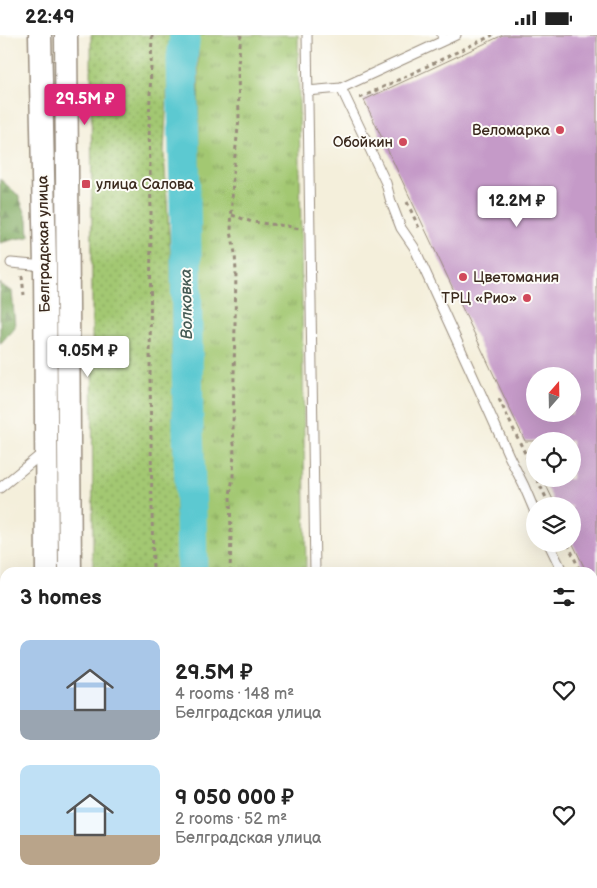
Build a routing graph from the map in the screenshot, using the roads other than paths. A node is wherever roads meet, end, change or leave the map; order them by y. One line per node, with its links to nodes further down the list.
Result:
1 (40, 35): 9 (street, Белградская улица)
2 (66, 35): 15 (street, Белградская улица)
3 (307, 35): 7 (lane)
4 (456, 35): 5 (lane)
5 (442, 38): 6 (lane)
6 (341, 87): 7 (lane); 12 (lane)
7 (307, 91): 16 (lane)
8 (11, 263): 9 (lane)
9 (45, 267): 10 (street, Белградская улица)
10 (46, 451): 11 (lane); 14 (street, Белградская улица)
11 (0, 488)
12 (529, 497)
13 (553, 552): 17 (lane)
14 (47, 567)
15 (70, 567)
16 (315, 567)
17 (559, 567)

